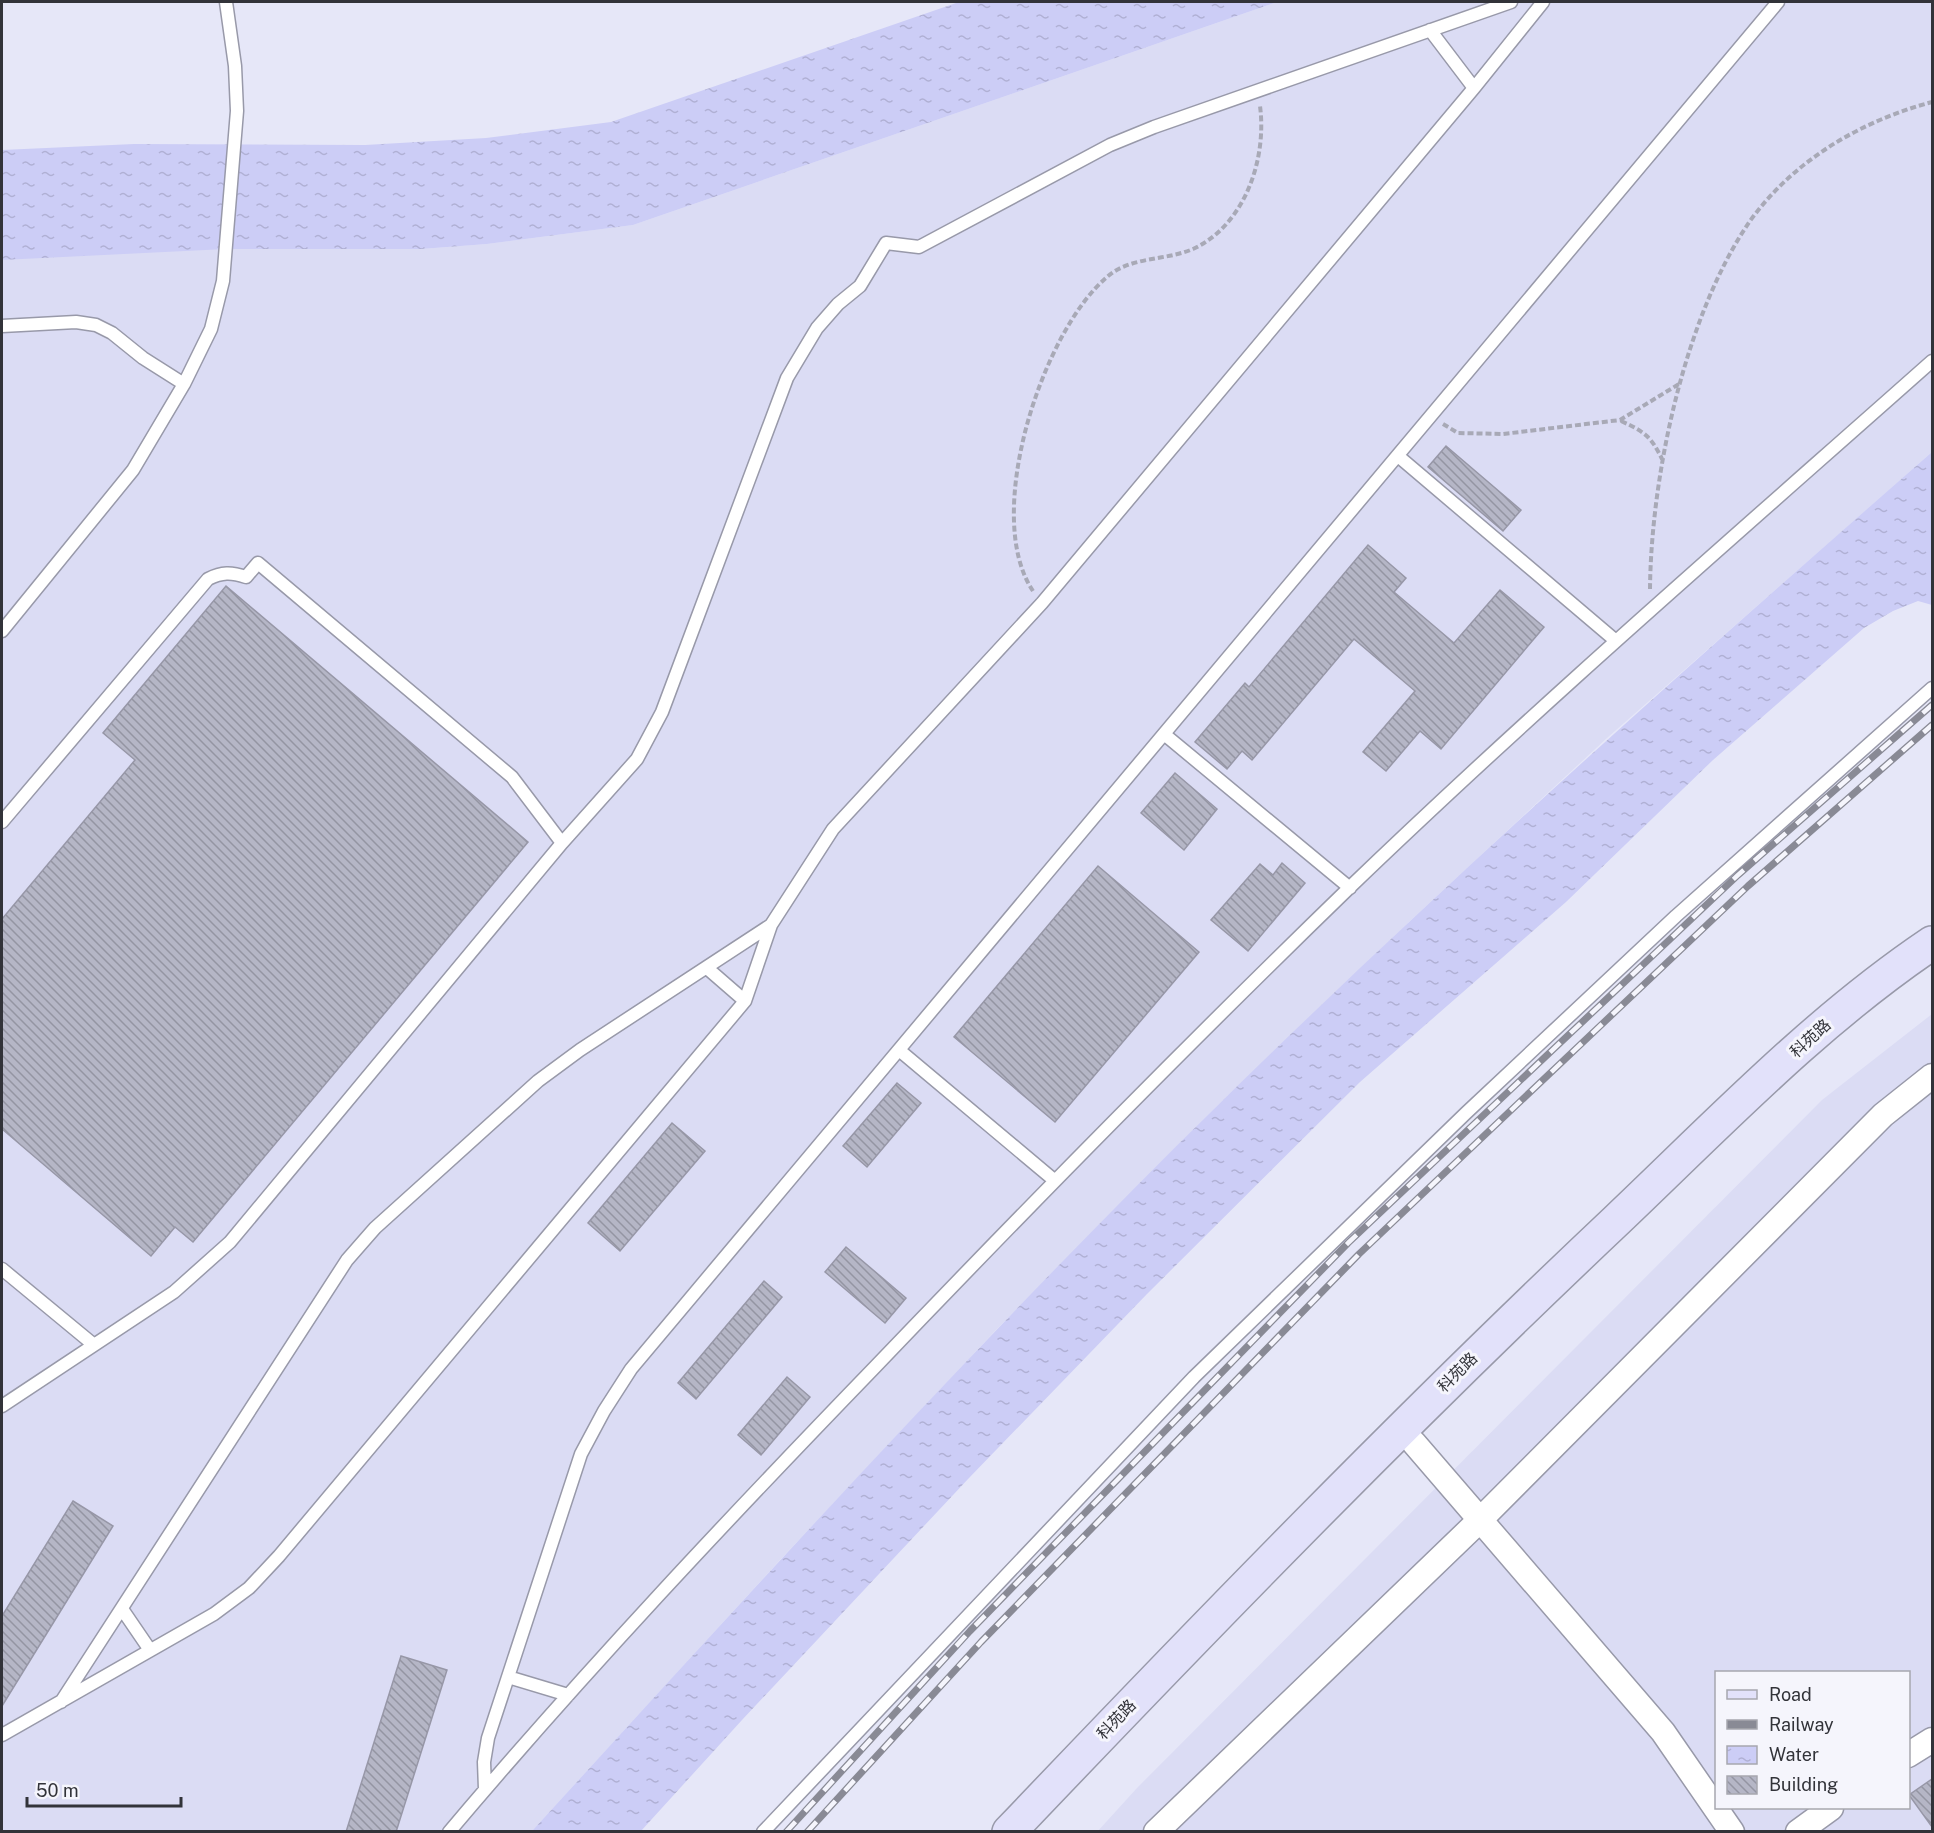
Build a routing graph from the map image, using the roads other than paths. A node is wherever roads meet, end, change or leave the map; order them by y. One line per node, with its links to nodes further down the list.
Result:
1 (226, 2): 9 (lane)
2 (1511, 2): 5 (lane)
3 (1543, 2): 6 (lane)
4 (1778, 2): 10 (lane)
5 (1430, 30): 6 (lane); 16 (lane)
6 (1474, 88): 18 (lane)
7 (2, 326): 9 (lane)
8 (1932, 361): 12 (lane)
9 (184, 384): 11 (lane)
10 (1398, 456): 12 (lane); 14 (lane)
11 (2, 631)
12 (1616, 641): 17 (lane)
13 (1932, 688): 44 (lane)
14 (1164, 734): 17 (lane); 23 (lane)
15 (2, 822): 16 (lane)
16 (562, 843): 27 (lane)
17 (1350, 888): 25 (lane)
18 (771, 925): 21 (lane); 22 (lane)
19 (1932, 943): 29 (street, 科苑路)
20 (1932, 967): 29 (street, 科苑路)
21 (707, 968): 22 (lane); 31 (lane)
22 (745, 1001): 32 (lane)
23 (899, 1050): 25 (lane); 33 (lane)
24 (1932, 1076): 30 (street)
25 (1054, 1180): 34 (lane)
26 (2, 1269): 27 (lane)
27 (94, 1345): 28 (lane)
28 (2, 1406)
29 (1407, 1436): 30 (street); 45 (street, 科苑路); 46 (street, 科苑路)
30 (1482, 1518): 40 (street); 47 (street)
31 (122, 1609): 32 (lane); 35 (lane)
32 (150, 1650): 35 (lane)
33 (508, 1677): 34 (lane); 39 (lane)
34 (568, 1695): 39 (lane)
35 (61, 1702): 36 (lane)
36 (2, 1735)
37 (1932, 1740): 38 (street)
38 (1910, 1754)
39 (485, 1789): 43 (lane)
40 (1715, 1807)
41 (1716, 1809): 48 (street)
42 (1830, 1809): 49 (street)
43 (449, 1832)
44 (763, 1832)
45 (1009, 1832)
46 (1037, 1832)
47 (1156, 1832)
48 (1732, 1832)
49 (1798, 1832)

